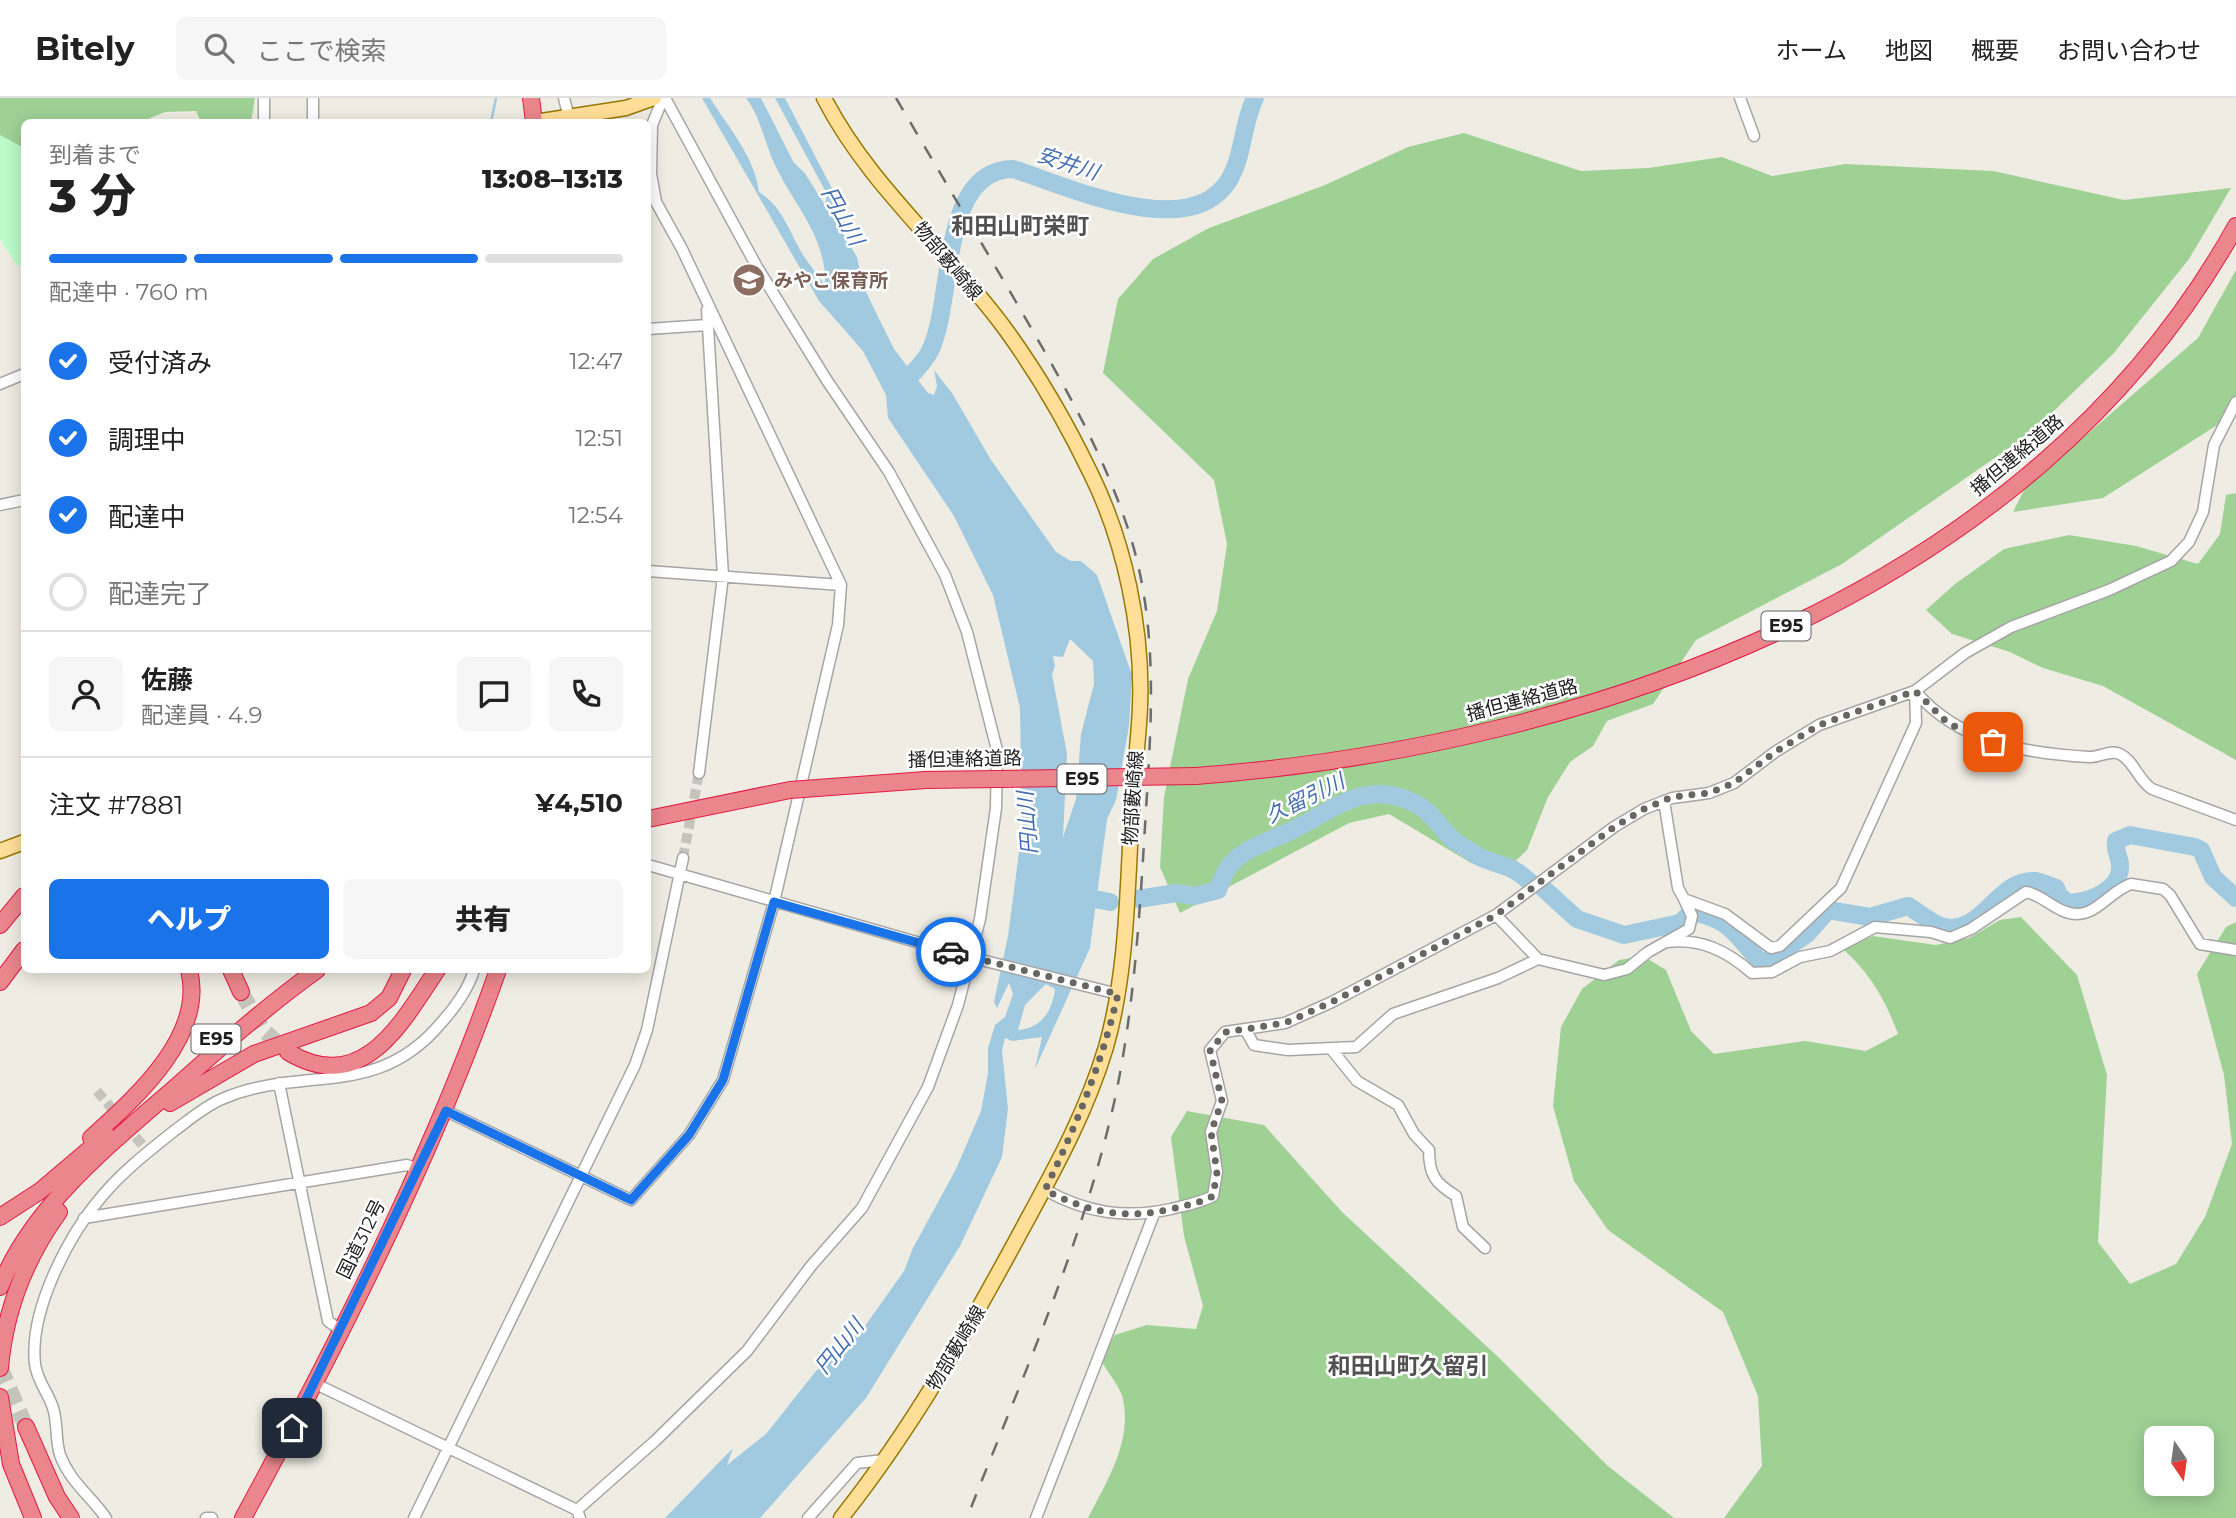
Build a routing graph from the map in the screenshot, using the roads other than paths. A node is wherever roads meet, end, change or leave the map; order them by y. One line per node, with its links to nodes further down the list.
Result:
1 (264, 98): 10 (street)
2 (313, 98): 11 (street)
3 (531, 98): 12 (highway)
4 (564, 98): 9 (street)
5 (654, 98): 9 (main road)
6 (664, 98): 16 (street); 47 (street)
7 (824, 98): 61 (main road, 物部藪崎線)
8 (1740, 98): 14 (street)
9 (569, 118): 13 (main road)
10 (264, 119)
11 (313, 119)
12 (534, 119)
13 (560, 119)
14 (1754, 136)
15 (2236, 226): 29 (highway, 播但連絡道路 / E95, bridge)
16 (707, 304): 17 (street); 26 (street)
17 (707, 325): 18 (street); 25 (street)
18 (651, 329)
19 (21, 375): 20 (street)
20 (0, 383)
21 (2236, 402): 27 (street)
22 (20, 501): 23 (street)
23 (0, 505)
24 (651, 571): 25 (street)
25 (723, 576): 26 (street); 28 (street)
26 (841, 585): 40 (street)
27 (1915, 691): 30 (street); 32 (street); 41 (street)
28 (699, 773)
29 (745, 797): 31 (highway, 播但連絡道路 / E95); 33 (highway)
30 (1664, 801): 41 (street); 42 (street)
31 (651, 816)
32 (2236, 820)
33 (651, 826)
34 (21, 843): 35 (main road)
35 (0, 851)
36 (683, 858): 38 (street)
37 (651, 866): 38 (street)
38 (680, 874): 40 (street); 69 (street)
39 (21, 900): 43 (highway)
40 (774, 902): 47 (street); 69 (street)
41 (1688, 907): 44 (street)
42 (1496, 915): 48 (street); 62 (street)
43 (0, 925)
44 (1667, 942): 45 (street); 48 (street)
45 (2236, 950)
46 (21, 954): 58 (highway)
47 (974, 958): 61 (street); 86 (street)
48 (1538, 959): 63 (street)
49 (21, 968): 59 (highway)
50 (189, 973): 67 (highway)
51 (232, 973): 60 (highway)
52 (305, 973): 67 (highway, E95)
53 (313, 973): 67 (highway, E95)
54 (402, 973): 67 (highway)
55 (435, 973): 64 (highway)
56 (472, 973): 65 (street)
57 (497, 973): 66 (highway, 国道312号)
58 (0, 982)
59 (0, 990)
60 (241, 992)
61 (1118, 994): 72 (main road, 物部藪崎線)
62 (1246, 1031): 63 (street); 75 (street)
63 (1332, 1050): 78 (street)
64 (288, 1052)
65 (279, 1083): 70 (street); 77 (street)
66 (446, 1111): 68 (highway, 国道312号); 69 (street)
67 (136, 1115): 71 (highway); 71 (highway); 73 (highway); 73 (highway)
68 (418, 1169): 70 (street); 80 (highway, 国道312号)
69 (580, 1176): 84 (street)
70 (301, 1184): 77 (street); 80 (street)
71 (38, 1188): 74 (highway); 76 (highway)
72 (1045, 1190): 75 (street); 85 (main road, 物部藪崎線)
73 (59, 1203): 79 (highway); 81 (highway)
74 (0, 1206)
75 (1154, 1214): 97 (street)
76 (0, 1216)
77 (84, 1219): 90 (street)
78 (1485, 1248)
79 (0, 1287)
80 (340, 1330): 82 (highway, 国道312号)
81 (0, 1368)
82 (316, 1384): 84 (street); 93 (highway, 国道312号)
83 (0, 1397): 87 (highway)
84 (448, 1448): 86 (street); 94 (street)
85 (884, 1460): 95 (street); 96 (main road, 物部藪崎線)
86 (579, 1514)
87 (33, 1518)
88 (58, 1518): 89 (highway)
89 (71, 1518)
90 (106, 1518)
91 (206, 1518): 92 (street)
92 (212, 1518)
93 (243, 1518)
94 (414, 1518)
95 (808, 1518)
96 (841, 1518)
97 (1036, 1518)

